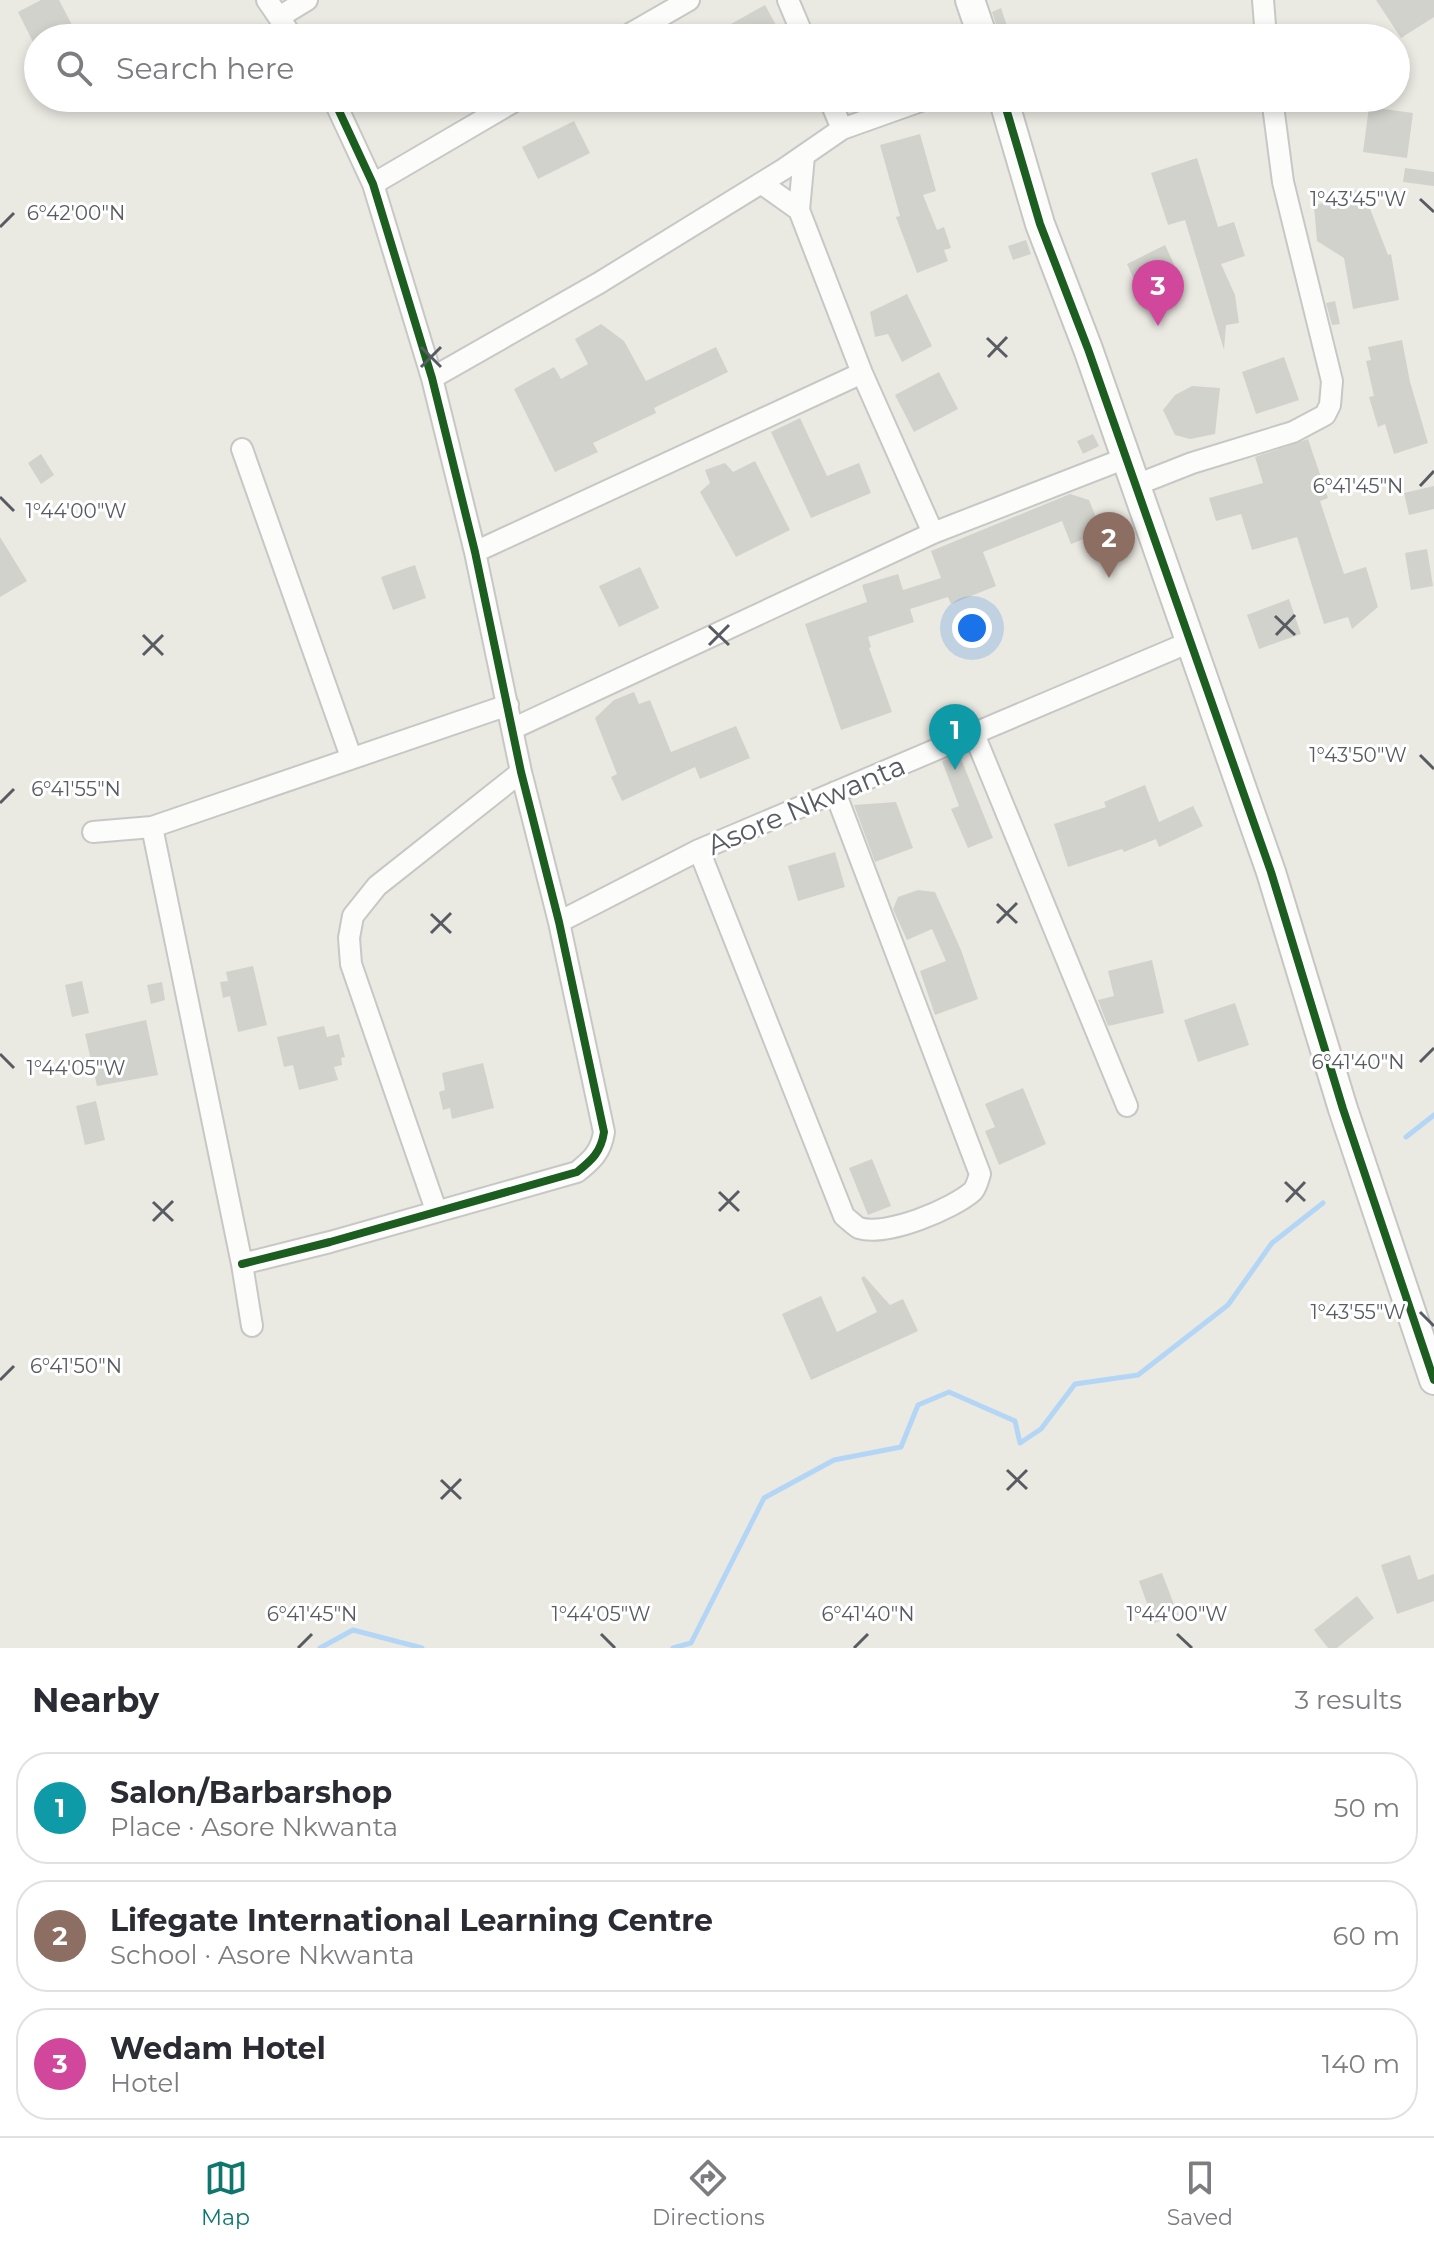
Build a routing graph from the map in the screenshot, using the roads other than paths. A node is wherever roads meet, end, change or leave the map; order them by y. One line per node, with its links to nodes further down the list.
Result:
1 (267, 0): 7 (street)
2 (307, 0): 7 (street)
3 (689, 0): 9 (street)
4 (788, 0): 10 (street)
5 (970, 0): 11 (street)
6 (1263, 0): 12 (street)
7 (279, 17): 8 (street)
8 (284, 24)
9 (647, 24)
10 (798, 24)
11 (978, 24)
12 (1265, 24)
13 (340, 112): 22 (street)
14 (496, 112): 22 (street)
15 (835, 112): 19 (street)
16 (890, 112): 19 (street)
17 (1007, 112): 27 (street)
18 (1274, 112): 28 (street)
19 (842, 129): 20 (street)
20 (804, 156): 21 (street); 23 (street)
21 (761, 183): 23 (street); 25 (street)
22 (373, 184): 25 (street)
23 (799, 210): 24 (street)
24 (862, 373): 29 (street); 30 (street)
25 (432, 378): 30 (street)
26 (242, 449): 35 (street)
27 (1126, 458): 28 (street); 29 (street)
28 (1136, 485): 31 (street)
29 (933, 533): 33 (street)
30 (475, 552): 32 (street)
31 (1190, 642): 34 (street, Asore Nkwanta); 46 (street)
32 (508, 705): 33 (street); 35 (street)
33 (512, 729): 36 (street)
34 (974, 734): 37 (street, Asore Nkwanta); 42 (street)
35 (351, 757): 38 (street)
36 (521, 772): 41 (street); 43 (street)
37 (835, 792): 40 (street, Asore Nkwanta); 40 (street)
38 (152, 827): 39 (street); 44 (street)
39 (93, 832)
40 (699, 850): 41 (street, Asore Nkwanta)
41 (559, 922): 43 (street)
42 (1127, 1106)
43 (436, 1210): 44 (street)
44 (242, 1264): 45 (street)
45 (252, 1326)
46 (1434, 1380)

